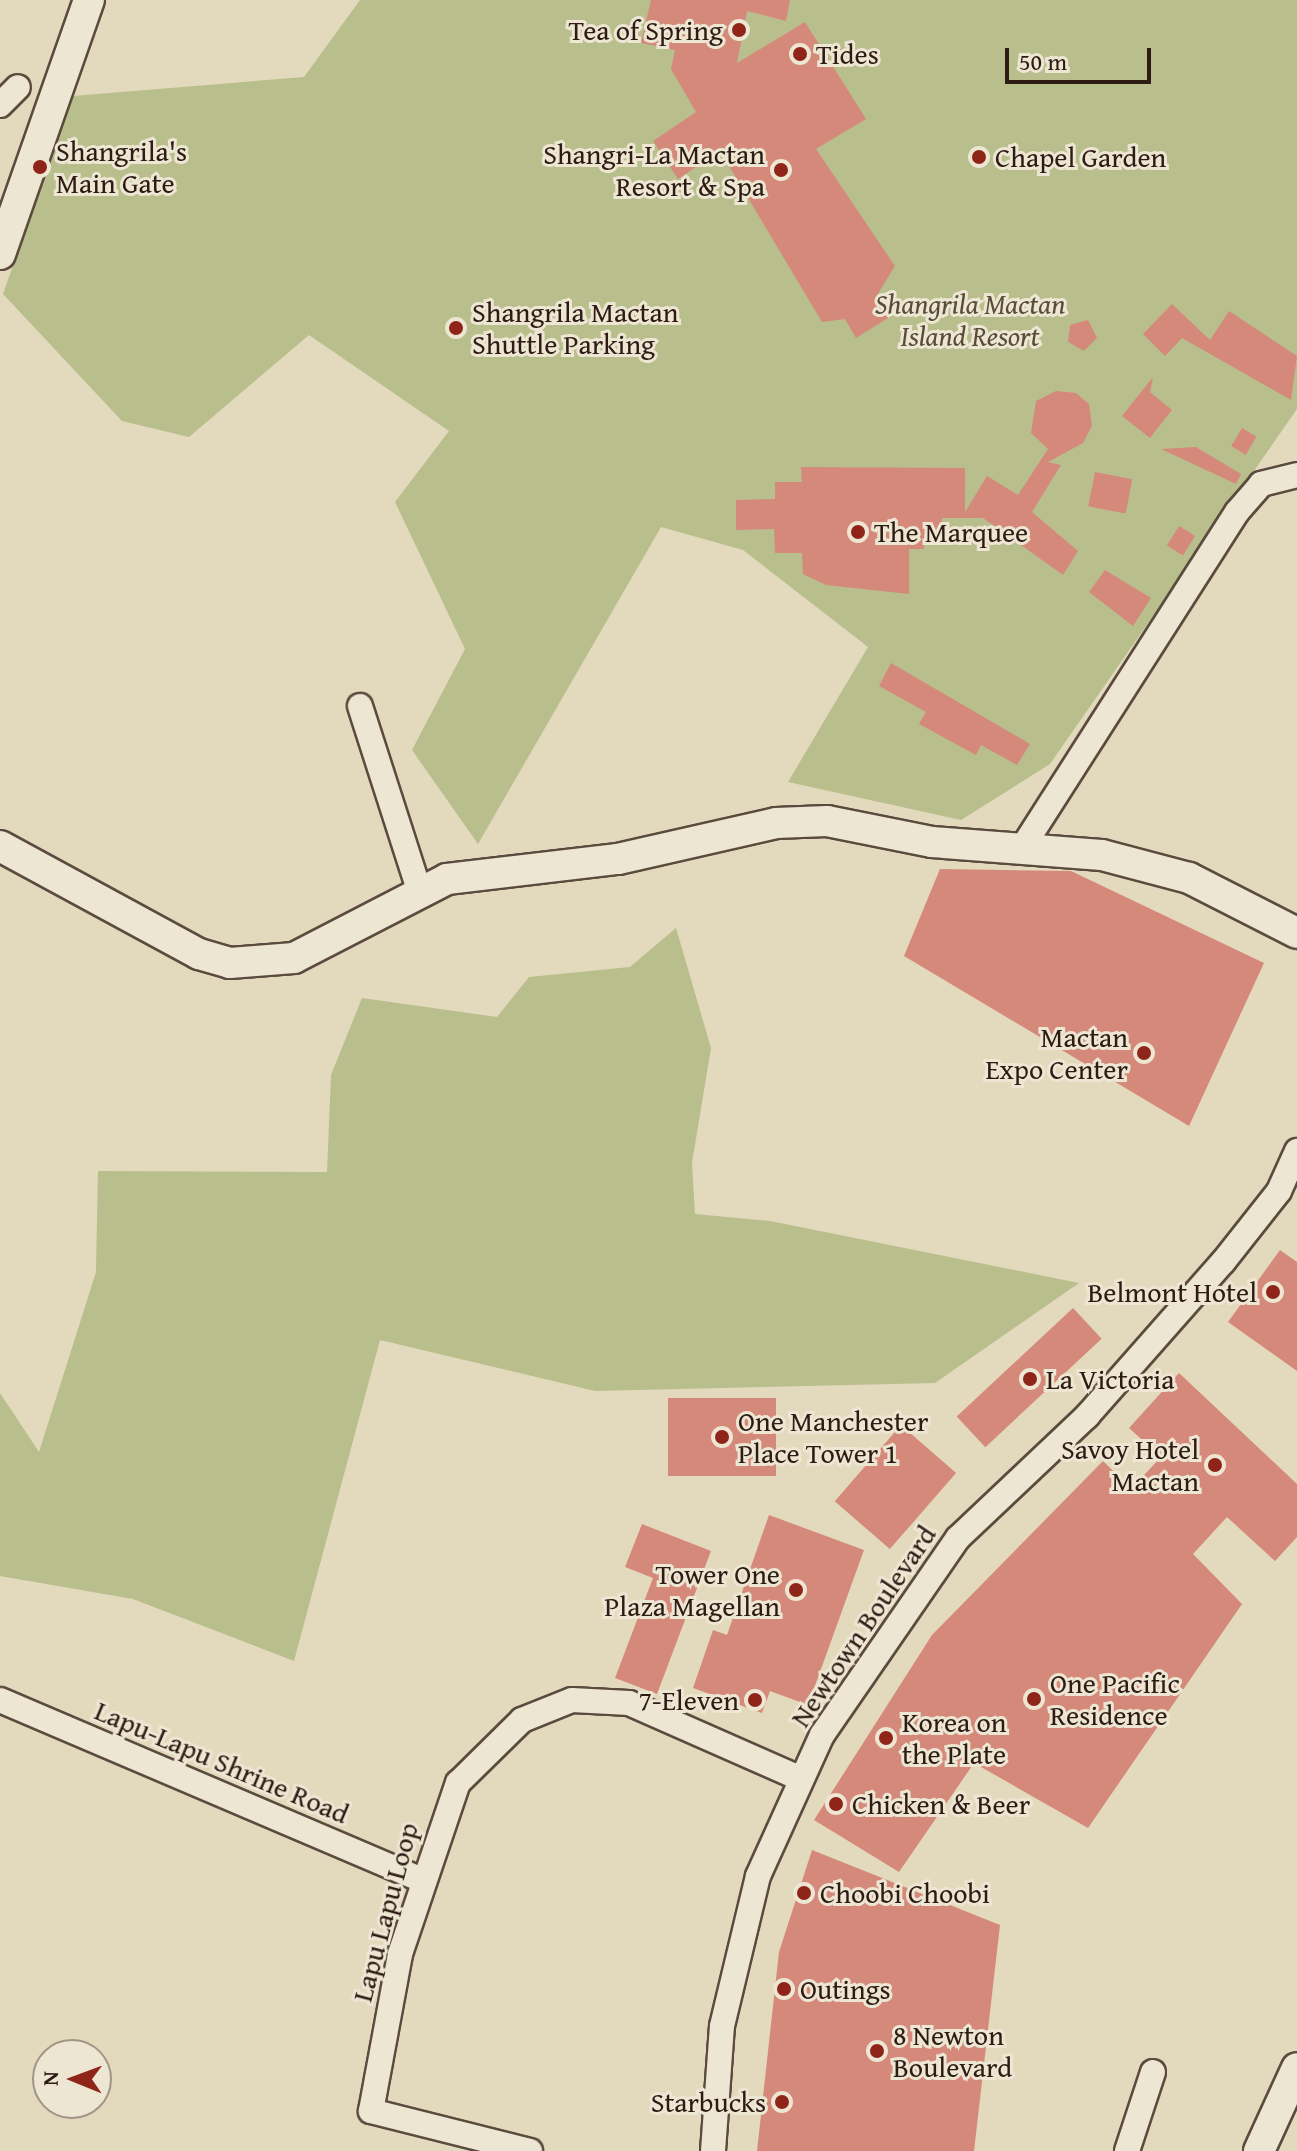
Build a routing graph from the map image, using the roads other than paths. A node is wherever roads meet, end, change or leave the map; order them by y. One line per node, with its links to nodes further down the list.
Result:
1 (89, 0): 4 (street)
2 (18, 87): 3 (street)
3 (0, 105)
4 (0, 254)
5 (1297, 475): 7 (street)
6 (360, 706): 9 (street)
7 (1024, 845): 9 (street); 10 (street)
8 (0, 846): 9 (street)
9 (419, 890)
10 (1297, 933)
11 (1297, 1151): 13 (street, Newtown Boulevard)
12 (0, 1700): 14 (street, Lapu-Lapu Shrine Road)
13 (799, 1778): 14 (street, Lapu Lapu Loop); 18 (street, Newtown Boulevard)
14 (420, 1879): 17 (street, Lapu Lapu Loop)
15 (1297, 2068): 20 (street)
16 (1153, 2072): 19 (street)
17 (530, 2151)
18 (713, 2151)
19 (1127, 2151)
20 (1259, 2151)

